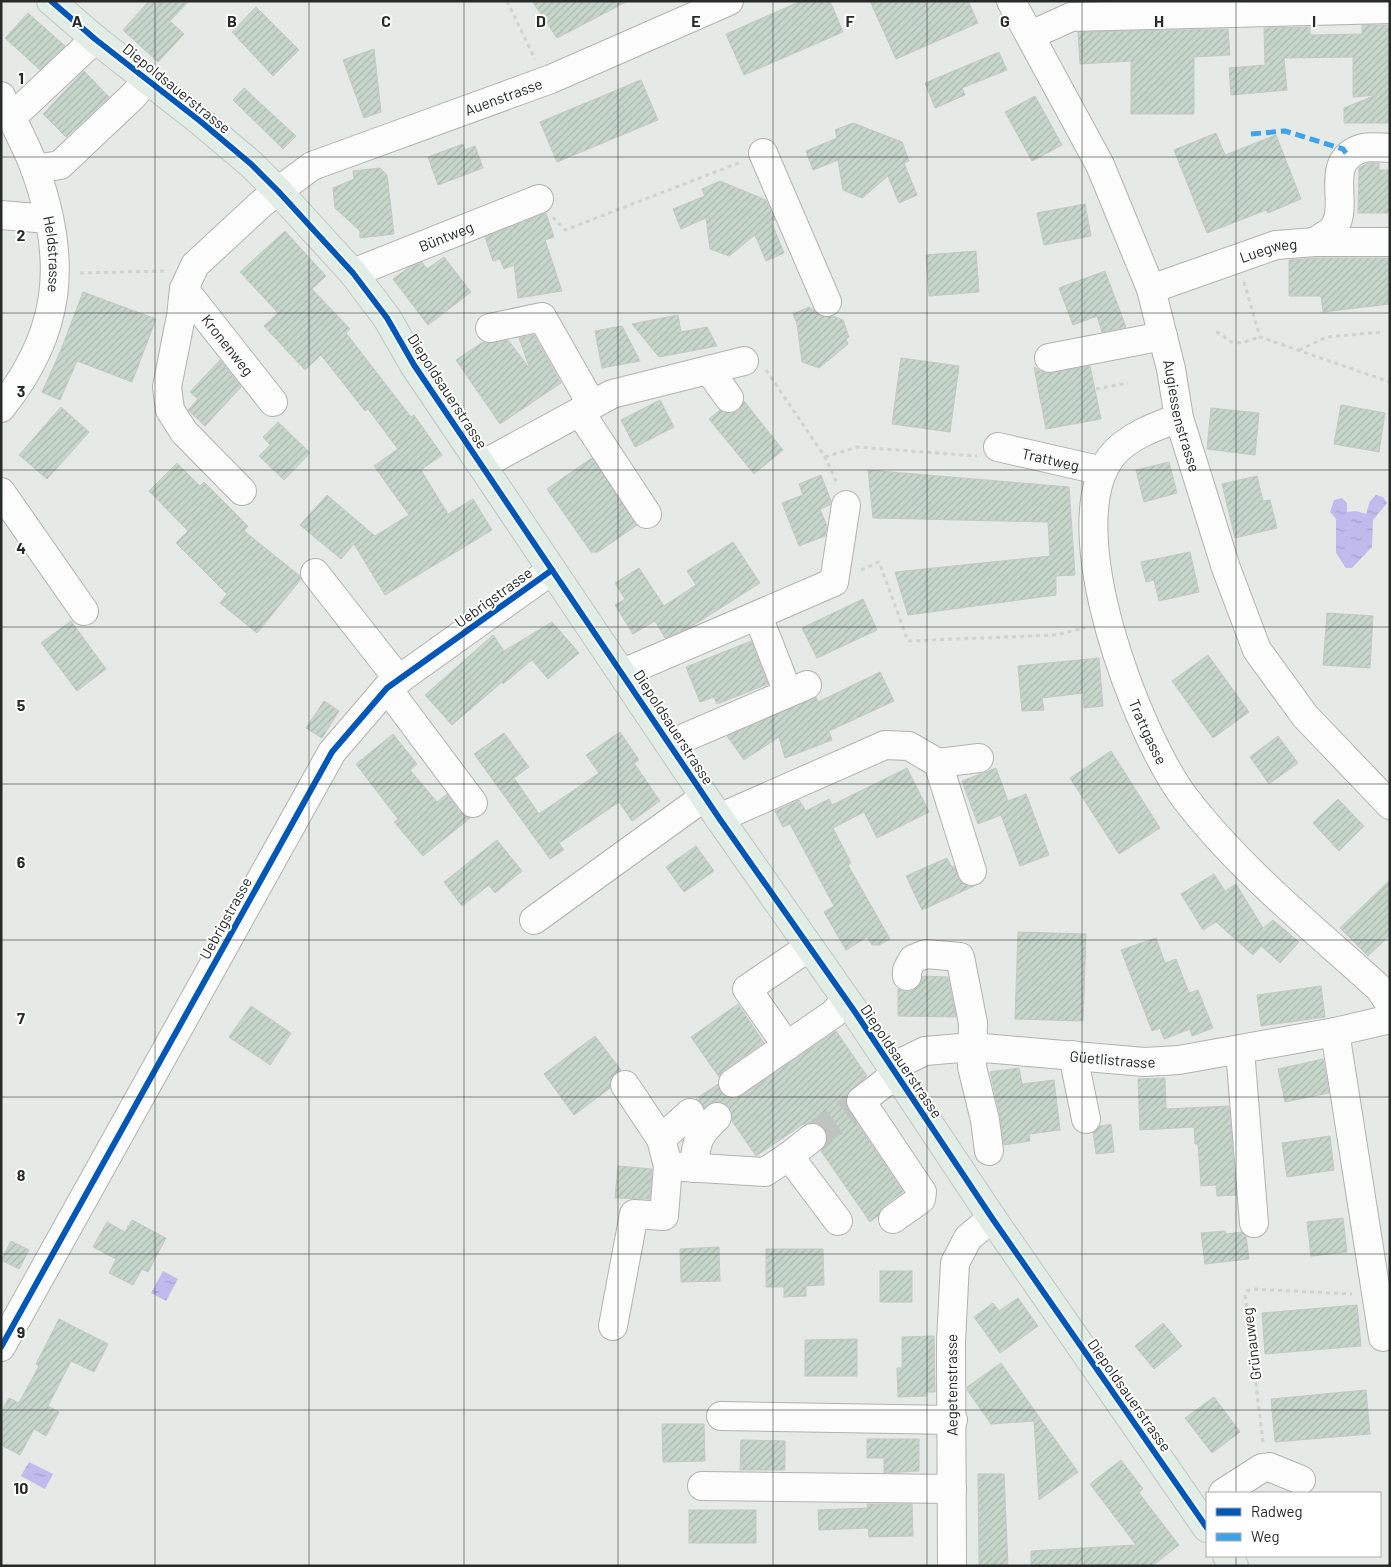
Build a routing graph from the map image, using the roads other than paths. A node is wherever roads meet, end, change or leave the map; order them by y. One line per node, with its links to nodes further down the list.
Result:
1 (52, 1): 6 (main road, Diepoldsauerstrasse)
2 (729, 1): 12 (street, Auenstrasse)
3 (1011, 1): 5 (street, Augiessenstrasse)
4 (1390, 9): 5 (street)
5 (1031, 35): 20 (street, Augiessenstrasse)
6 (95, 39): 7 (main road, Diepoldsauerstrasse); 8 (street)
7 (146, 80): 11 (street); 12 (main road, Diepoldsauerstrasse)
8 (6, 107): 11 (street, Heldstrasse)
9 (1390, 148): 16 (street)
10 (763, 153): 21 (street)
11 (35, 169): 15 (street, Heldstrasse)
12 (278, 191): 18 (main road, Diepoldsauerstrasse); 19 (street, Auenstrasse)
13 (539, 199): 18 (street, Büntweg)
14 (1, 215): 15 (street)
15 (48, 220): 29 (street, Heldstrasse)
16 (1315, 242): 17 (street, Luegweg); 20 (street, Luegweg)
17 (1390, 242)
18 (353, 273): 33 (main road, Diepoldsauerstrasse)
19 (184, 289): 28 (street, Kronenweg); 35 (street, Auenstrasse)
20 (1151, 289): 23 (street, Augiessenstrasse)
21 (827, 302)
22 (490, 328): 30 (street)
23 (1163, 336): 24 (street); 31 (street, Augiessenstrasse)
24 (1049, 358)
25 (744, 361): 26 (street)
26 (708, 370): 27 (street); 30 (street)
27 (729, 398)
28 (273, 402)
29 (1, 408)
30 (586, 409): 33 (street); 38 (street)
31 (1179, 418): 34 (street, Trattgasse); 49 (street, Augiessenstrasse)
32 (998, 447): 34 (street, Trattweg)
33 (482, 466): 39 (main road, Diepoldsauerstrasse)
34 (1103, 471): 56 (street, Trattgasse)
35 (242, 491)
36 (1, 492): 41 (street)
37 (846, 505): 42 (street)
38 (647, 514)
39 (552, 570): 43 (main road, Diepoldsauerstrasse); 44 (street, Uebrigstrasse)
40 (315, 573): 44 (street)
41 (84, 611)
42 (758, 616): 43 (street); 45 (street)
43 (624, 673): 45 (main road, Diepoldsauerstrasse)
44 (393, 684): 48 (street); 81 (street, Uebrigstrasse)
45 (670, 744): 50 (main road, Diepoldsauerstrasse)
46 (979, 758): 47 (street)
47 (938, 762): 50 (street); 51 (street)
48 (473, 803)
49 (1390, 805)
50 (712, 808): 52 (street); 53 (main road, Diepoldsauerstrasse)
51 (972, 870)
52 (534, 920)
53 (809, 947): 55 (main road, Diepoldsauerstrasse); 59 (street)
54 (907, 976): 60 (street)
55 (846, 1000): 59 (street); 63 (main road, Diepoldsauerstrasse)
56 (1390, 1004)
57 (1390, 1019): 58 (street, Güetlistrasse)
58 (1335, 1032): 61 (street, Güetlistrasse); 80 (street)
59 (787, 1046): 64 (street)
60 (972, 1047): 62 (street, Güetlistrasse); 63 (street, Güetlistrasse); 71 (street)
61 (1240, 1050): 62 (street, Güetlistrasse); 78 (street)
62 (1073, 1055): 68 (street)
63 (894, 1070): 75 (main road, Diepoldsauerstrasse); 76 (street, Güetlistrasse)
64 (733, 1084)
65 (625, 1085): 70 (street)
66 (690, 1113): 70 (street)
67 (717, 1116): 74 (street)
68 (1086, 1119)
69 (812, 1138): 72 (street)
70 (661, 1139): 73 (street)
71 (989, 1151)
72 (789, 1156): 74 (street); 77 (street)
73 (668, 1166): 74 (street); 79 (street)
74 (694, 1168)
75 (992, 1218): 83 (street, Aegetenstrasse); 88 (main road, Diepoldsauerstrasse)
76 (893, 1219)
77 (838, 1221)
78 (1254, 1223)
79 (613, 1326)
80 (1383, 1338)
81 (1, 1347)
82 (721, 1416): 83 (street)
83 (953, 1420): 86 (street, Aegetenstrasse)
84 (1301, 1480): 87 (street)
85 (702, 1486): 86 (street)
86 (952, 1488): 89 (street, Aegetenstrasse)
87 (1225, 1492)
88 (1203, 1514)
89 (952, 1566)

